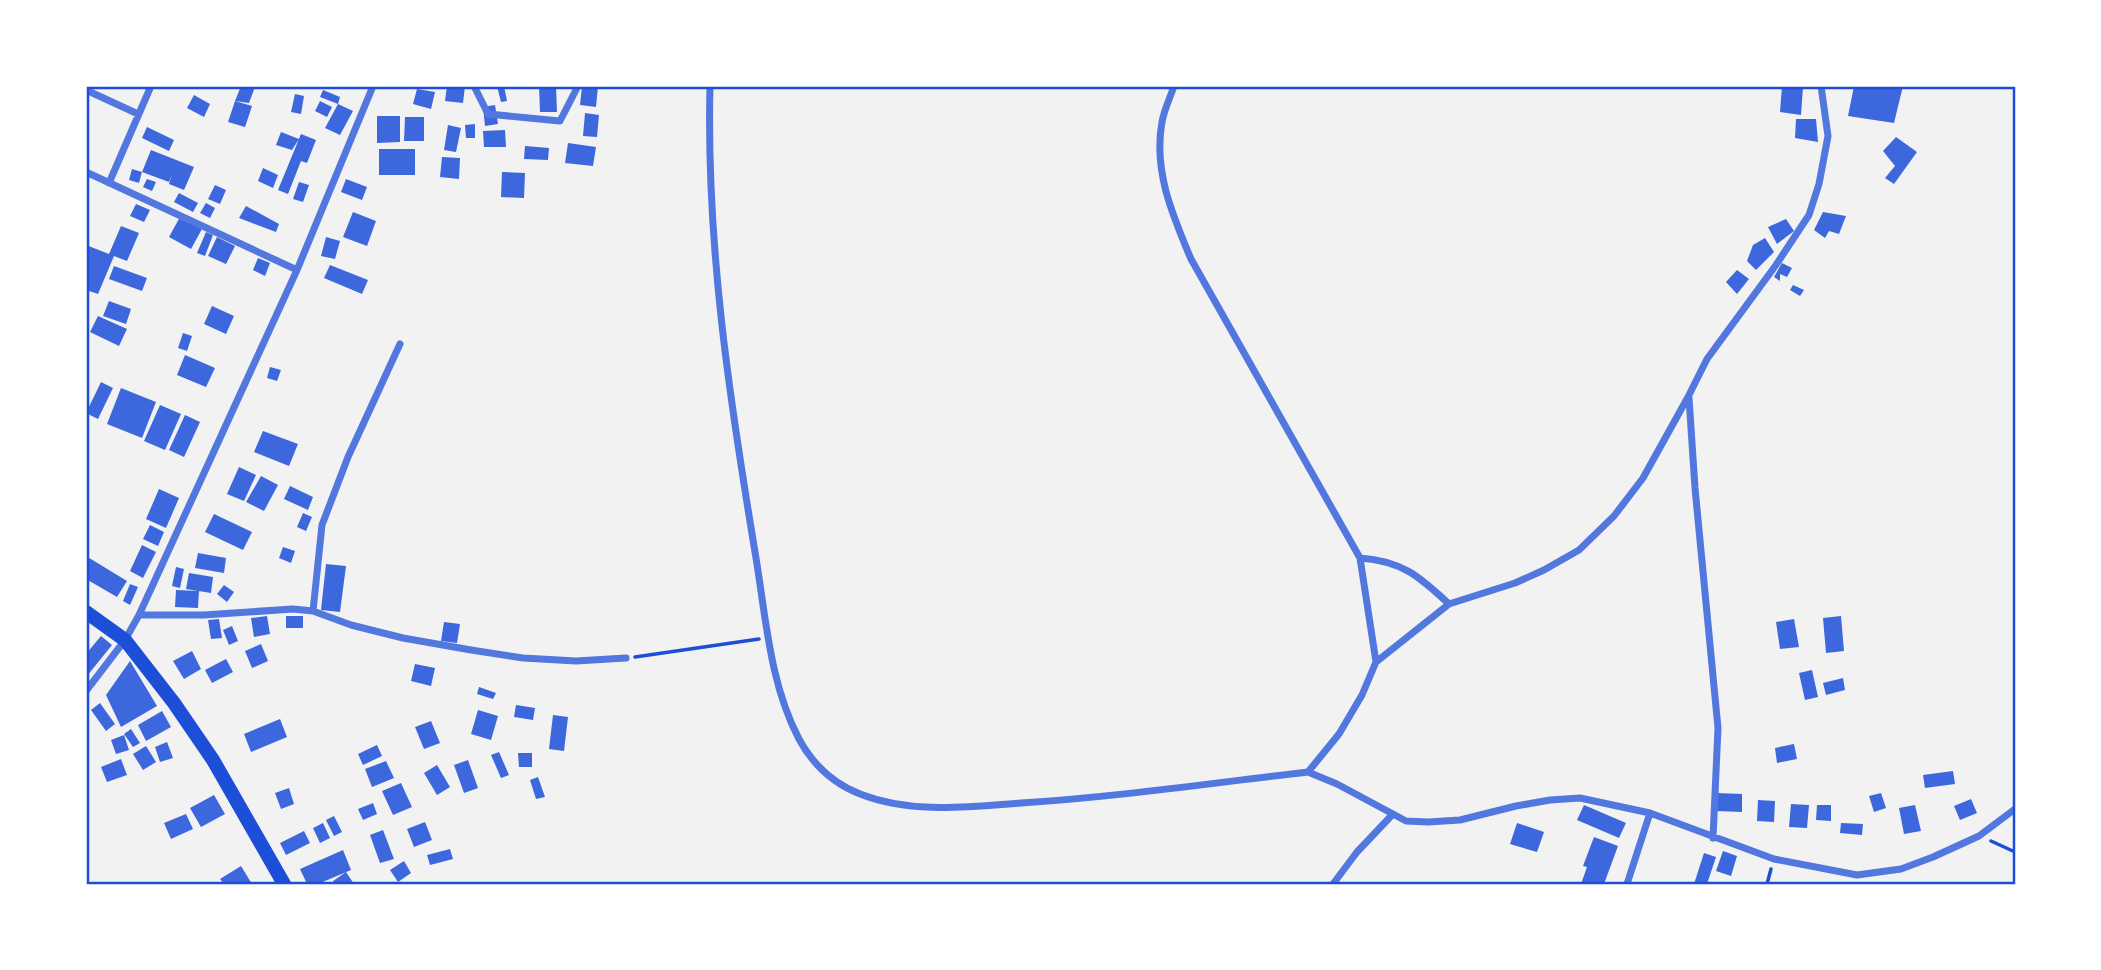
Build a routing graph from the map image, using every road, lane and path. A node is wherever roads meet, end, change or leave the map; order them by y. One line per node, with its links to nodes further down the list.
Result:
1 (151, 86): 9 (street)
2 (373, 86): 12 (street)
3 (474, 86): 4 (street)
4 (578, 86)
5 (710, 86): 20 (street)
6 (1174, 86): 15 (street)
7 (1821, 86): 14 (street)
8 (86, 90): 9 (street)
9 (138, 114): 11 (street)
10 (86, 172): 11 (street)
11 (109, 183): 12 (street)
12 (297, 271): 19 (street)
13 (400, 344): 17 (street)
14 (1688, 397): 16 (street); 30 (street)
15 (1360, 558): 16 (street); 23 (street)
16 (1449, 604): 23 (street)
17 (313, 611): 19 (street); 22 (street)
18 (86, 612): 21 (main road)
19 (139, 615): 21 (street)
20 (769, 638): 22 (path); 25 (street)
21 (125, 640): 24 (street); 32 (main road)
22 (626, 658)
23 (1376, 662): 25 (street)
24 (86, 691)
25 (1308, 772): 28 (street)
26 (2015, 809): 29 (street)
27 (1650, 813): 28 (street); 30 (street); 34 (street)
28 (1393, 814): 33 (street)
29 (1979, 836): 30 (street); 31 (path)
30 (1713, 838)
31 (2015, 852)
32 (284, 884)
33 (1333, 884)
34 (1627, 884)

